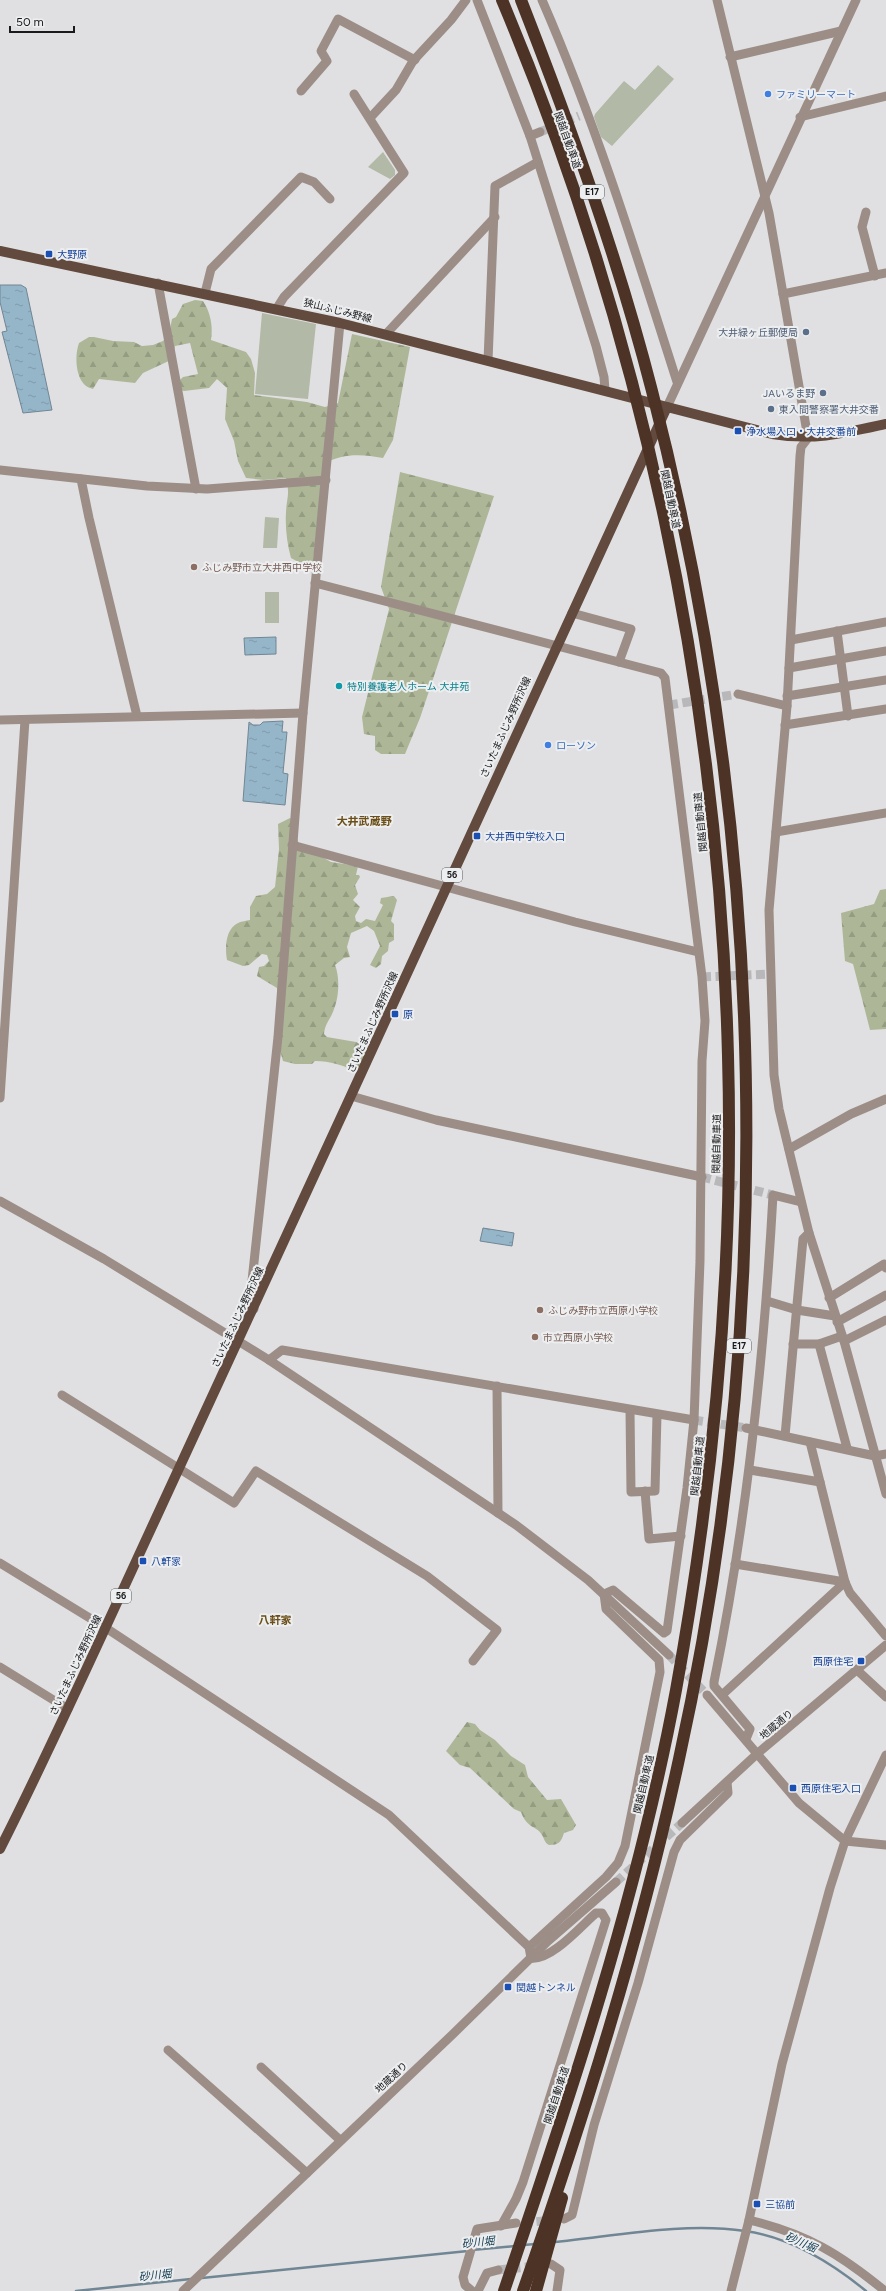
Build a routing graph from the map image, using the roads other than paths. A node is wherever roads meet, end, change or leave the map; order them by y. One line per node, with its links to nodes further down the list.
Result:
1 (466, 0): 10 (street)
2 (477, 0): 17 (street)
3 (502, 0): 141 (highway, 関越自動車道 / E17)
4 (521, 0): 139 (highway, 関越自動車道 / E17)
5 (542, 0): 33 (street)
6 (717, 0): 9 (street)
7 (856, 0): 8 (street)
8 (841, 32): 9 (street); 14 (street)
9 (730, 57): 20 (street)
10 (415, 60): 11 (street); 15 (street)
11 (301, 91)
12 (354, 94): 15 (street)
13 (886, 96): 14 (street)
14 (800, 117): 20 (street)
15 (370, 118): 29 (street)
16 (540, 132): 17 (street)
17 (530, 136): 18 (street)
18 (538, 162): 22 (street); 34 (street)
19 (330, 198): 27 (street)
20 (764, 198): 28 (street); 33 (street)
21 (866, 212): 25 (street)
22 (495, 217): 31 (street); 32 (street)
23 (0, 251): 26 (main road, 狭山ふじみ野線)
24 (886, 273): 25 (street)
25 (875, 276): 28 (street)
26 (158, 283): 27 (main road, 狭山ふじみ野線); 41 (street)
27 (205, 293): 29 (main road, 狭山ふじみ野線)
28 (783, 294): 37 (street)
29 (277, 308): 30 (main road, 狭山ふじみ野線)
30 (340, 322): 31 (main road, 狭山ふじみ野線); 40 (street)
31 (386, 334): 32 (main road, 狭山ふじみ野線)
32 (488, 361): 34 (main road, 狭山ふじみ野線)
33 (677, 382): 35 (street)
34 (605, 390): 35 (main road, 狭山ふじみ野線)
35 (667, 407): 37 (main road); 43 (main road, さいたまふじみ野所沢線 / 56)
36 (886, 424): 37 (main road)
37 (808, 438): 46 (street)
38 (0, 470): 39 (street)
39 (81, 479): 41 (street); 59 (street)
40 (326, 480): 41 (street); 42 (street)
41 (196, 489)
42 (315, 583): 47 (street); 58 (street)
43 (572, 613): 47 (main road, さいたまふじみ野所沢線 / 56); 50 (street)
44 (886, 622): 45 (street)
45 (837, 631): 46 (street); 49 (street)
46 (791, 640): 51 (street)
47 (555, 646): 50 (street); 67 (main road, さいたまふじみ野所沢線 / 56)
48 (886, 651): 49 (street)
49 (841, 659): 51 (street); 53 (street)
50 (619, 662): 68 (street)
51 (789, 668): 55 (street)
52 (886, 680): 53 (street)
53 (845, 688): 55 (street); 60 (street)
54 (738, 694): 56 (street)
55 (787, 696): 56 (street)
56 (787, 706): 63 (street)
57 (886, 709): 60 (street)
58 (303, 713): 59 (street); 66 (street)
59 (137, 716): 62 (street)
60 (848, 716): 63 (street)
61 (0, 720): 62 (street)
62 (25, 720): 70 (street)
63 (785, 724): 65 (street)
64 (886, 813): 65 (street)
65 (776, 832): 72 (street)
66 (292, 845): 67 (street); 81 (street)
67 (446, 887): 68 (street); 69 (main road, さいたまふじみ野所沢線 / 56)
68 (698, 952): 73 (street)
69 (351, 1096): 73 (street); 81 (main road, さいたまふじみ野所沢線 / 56)
70 (0, 1098)
71 (886, 1099): 72 (street)
72 (789, 1149): 75 (street)
73 (702, 1178): 94 (street)
74 (0, 1201): 86 (street)
75 (801, 1202): 76 (street); 80 (street)
76 (809, 1233): 79 (street); 82 (street)
77 (886, 1268): 79 (street)
78 (886, 1295): 83 (street)
79 (829, 1298): 83 (street)
80 (767, 1301): 82 (street); 95 (street)
81 (254, 1309): 86 (main road, さいたまふじみ野所沢線 / 56)
82 (797, 1310): 83 (street); 87 (street)
83 (836, 1319): 85 (street)
84 (886, 1320): 85 (street)
85 (843, 1338): 88 (street); 100 (street)
86 (239, 1343): 89 (street); 101 (main road, さいたまふじみ野所沢線 / 56)
87 (794, 1344): 88 (street); 96 (street)
88 (819, 1344): 98 (street)
89 (269, 1360): 90 (street); 106 (street)
90 (497, 1386): 92 (street); 106 (street)
91 (62, 1395): 101 (street)
92 (630, 1410): 93 (street); 104 (street)
93 (657, 1415): 94 (street); 104 (street)
94 (694, 1420): 107 (street)
95 (750, 1429): 96 (street); 102 (street)
96 (784, 1436): 97 (street)
97 (810, 1442): 98 (street); 103 (street)
98 (847, 1448): 100 (street)
99 (886, 1454): 100 (street)
100 (875, 1456): 105 (street)
101 (180, 1469): 112 (main road, さいたまふじみ野所沢線 / 56); 116 (street)
102 (750, 1470): 103 (street); 109 (street)
103 (820, 1482): 110 (street)
104 (645, 1491): 107 (street)
105 (886, 1494)
106 (498, 1513): 111 (street)
107 (681, 1536): 111 (street)
108 (0, 1562): 112 (street)
109 (735, 1564): 110 (street); 120 (street)
110 (845, 1582): 113 (street); 120 (street)
111 (604, 1594): 115 (street); 132 (street)
112 (106, 1628): 122 (main road, さいたまふじみ野所沢線 / 56); 132 (street)
113 (886, 1636)
114 (886, 1645): 118 (street, 地蔵通り)
115 (669, 1655)
116 (474, 1661)
117 (0, 1667): 122 (street)
118 (858, 1670): 121 (street); 124 (street, 地蔵通り)
119 (708, 1695): 123 (street)
120 (722, 1695): 123 (street)
121 (886, 1697)
122 (68, 1709): 130 (main road, さいたまふじみ野所沢線 / 56)
123 (746, 1739): 124 (street)
124 (758, 1753): 126 (street, 地蔵通り); 128 (street)
125 (886, 1755): 128 (street)
126 (727, 1782): 127 (street, 地蔵通り); 139 (street)
127 (682, 1823)
128 (844, 1841): 129 (street); 138 (street)
129 (886, 1845)
130 (0, 1849)
131 (616, 1882): 133 (street, 地蔵通り)
132 (529, 1947): 133 (street)
133 (531, 1958): 136 (street, 地蔵通り); 140 (street)
134 (168, 2050): 137 (street)
135 (261, 2067): 136 (street)
136 (340, 2140): 137 (street, 地蔵通り)
137 (307, 2172): 144 (street, 地蔵通り)
138 (749, 2221): 151 (street); 152 (street)
139 (554, 2223): 142 (highway, 関越自動車道)
140 (501, 2226): 141 (street); 145 (street)
141 (520, 2226): 147 (highway, 関越自動車道 / E17)
142 (543, 2262): 148 (highway); 149 (highway); 150 (street)
143 (498, 2270): 146 (street)
144 (184, 2290)
145 (472, 2291)
146 (478, 2291)
147 (504, 2291)
148 (523, 2291)
149 (536, 2291)
150 (557, 2291)
151 (731, 2291)
152 (885, 2291)

